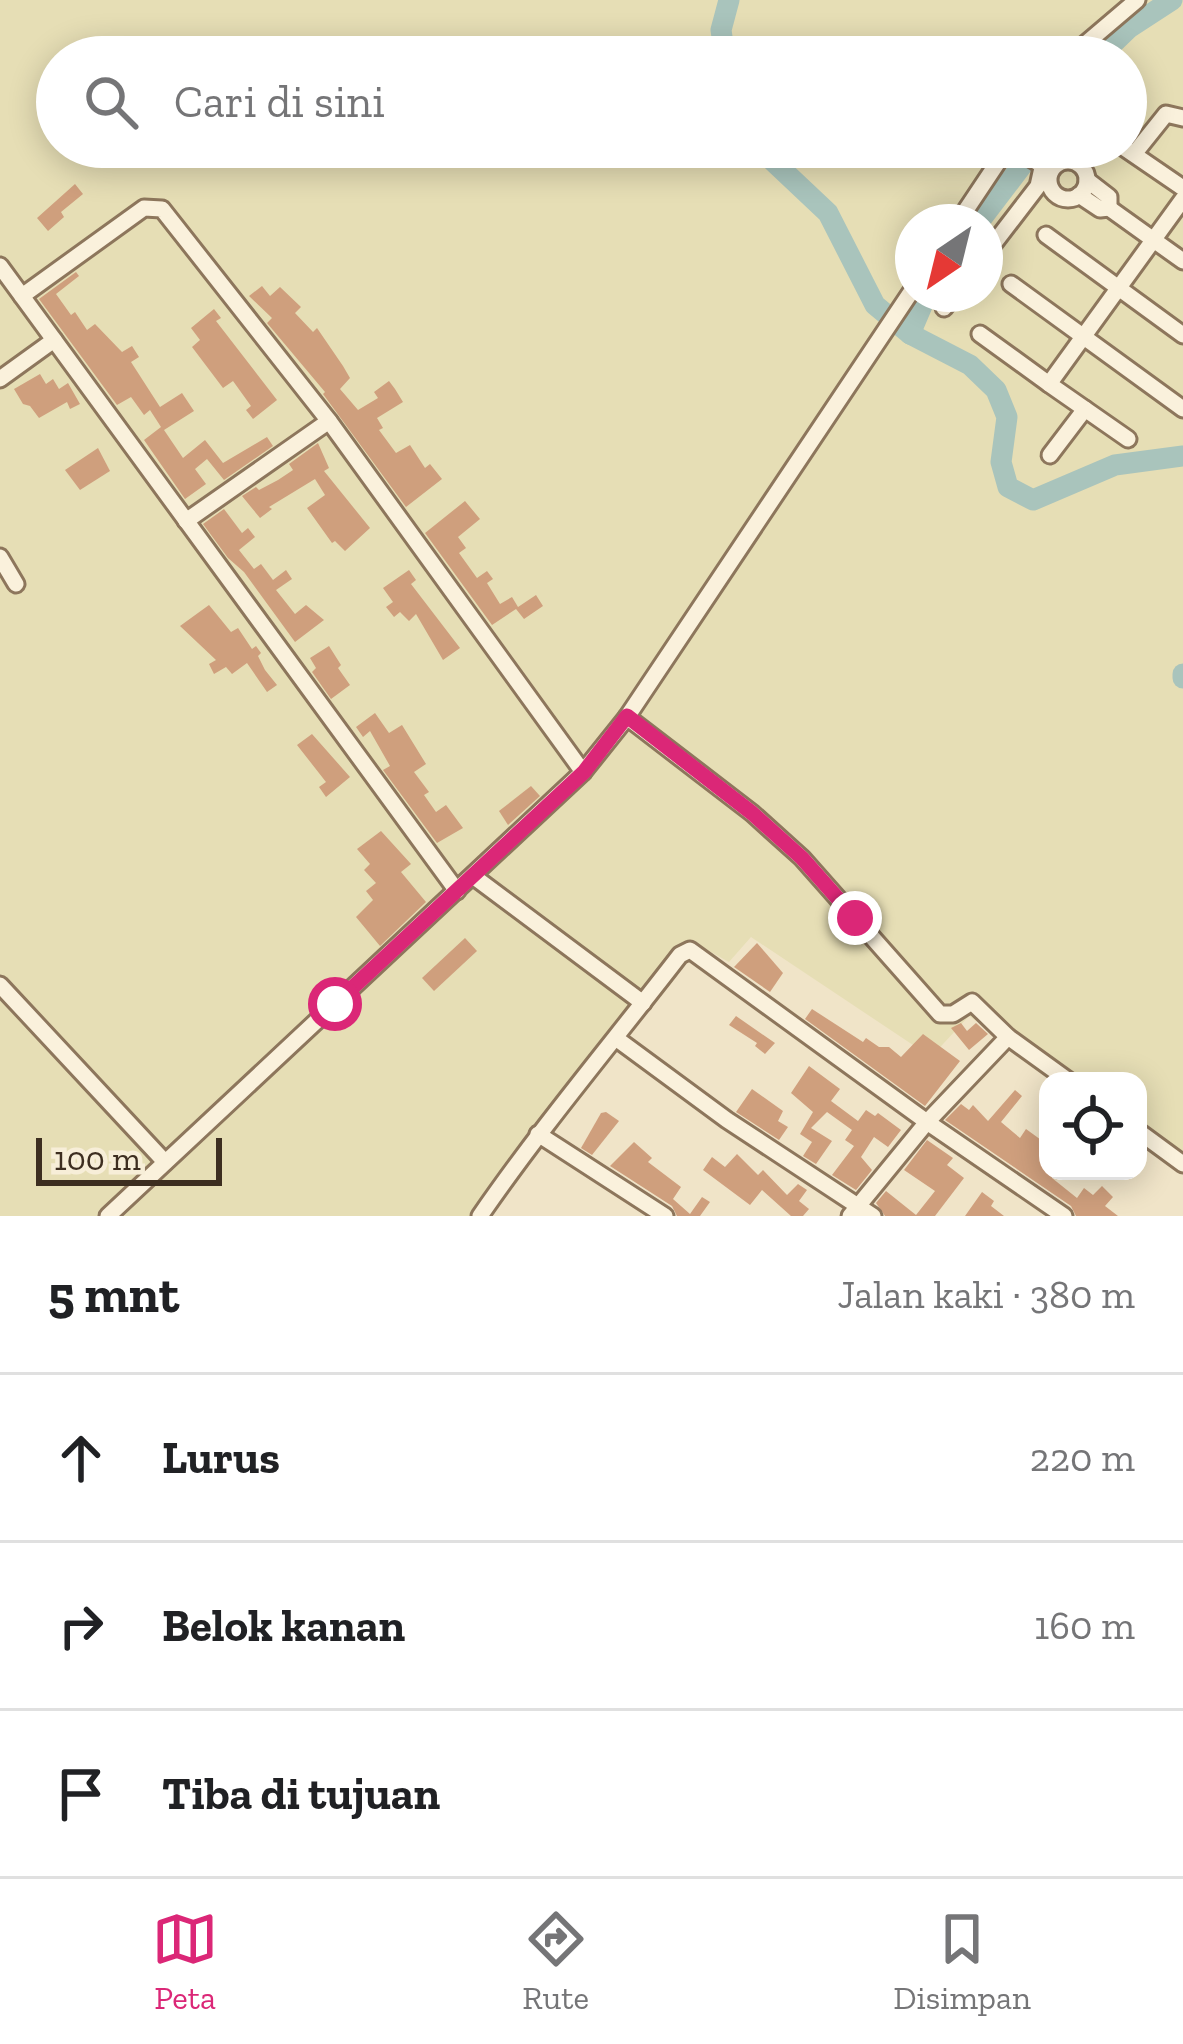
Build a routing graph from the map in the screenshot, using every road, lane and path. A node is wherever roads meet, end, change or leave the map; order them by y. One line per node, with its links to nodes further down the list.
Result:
1 (1137, 0): 2 (street)
2 (1092, 36)
3 (1183, 118): 4 (street)
4 (1147, 133)
5 (1147, 163): 11 (street)
6 (995, 168): 13 (street)
7 (1049, 168): 14 (street)
8 (1050, 168): 10 (street)
9 (1077, 168): 10 (street)
10 (1083, 188): 16 (street)
11 (1183, 188)
12 (1183, 199): 16 (street)
13 (970, 204)
14 (1003, 230)
15 (1046, 235): 20 (street)
16 (1153, 239): 17 (street); 20 (street)
17 (1183, 261)
18 (0, 266): 21 (street)
19 (1011, 284): 24 (street)
20 (1117, 289): 24 (street); 25 (street)
21 (22, 296): 26 (street); 31 (street)
22 (899, 312): 37 (street)
23 (980, 334): 28 (street)
24 (1084, 335): 28 (street); 30 (street)
25 (1183, 335)
26 (54, 340): 27 (street); 34 (street)
27 (0, 379)
28 (1049, 384): 29 (street)
29 (1085, 409): 32 (street); 33 (street)
30 (1183, 409)
31 (329, 421): 34 (street); 38 (street)
32 (1128, 439)
33 (1050, 455)
34 (186, 521): 40 (street)
35 (0, 557): 36 (street)
36 (16, 584)
37 (627, 716): 38 (street); 43 (street)
38 (584, 772): 39 (street)
39 (472, 876): 40 (street); 42 (street)
40 (457, 891): 49 (street)
41 (0, 986): 49 (street)
42 (643, 1003): 44 (street); 46 (street)
43 (1008, 1036): 45 (street); 46 (street)
44 (617, 1039): 47 (street); 51 (street)
45 (1057, 1072)
46 (927, 1122): 51 (street); 56 (street)
47 (538, 1134): 53 (street); 54 (street)
48 (1147, 1137): 50 (street)
49 (166, 1162): 52 (street)
50 (1183, 1163)
51 (854, 1211): 55 (street)
52 (108, 1216)
53 (480, 1216)
54 (665, 1216)
55 (873, 1216)
56 (1064, 1216)

